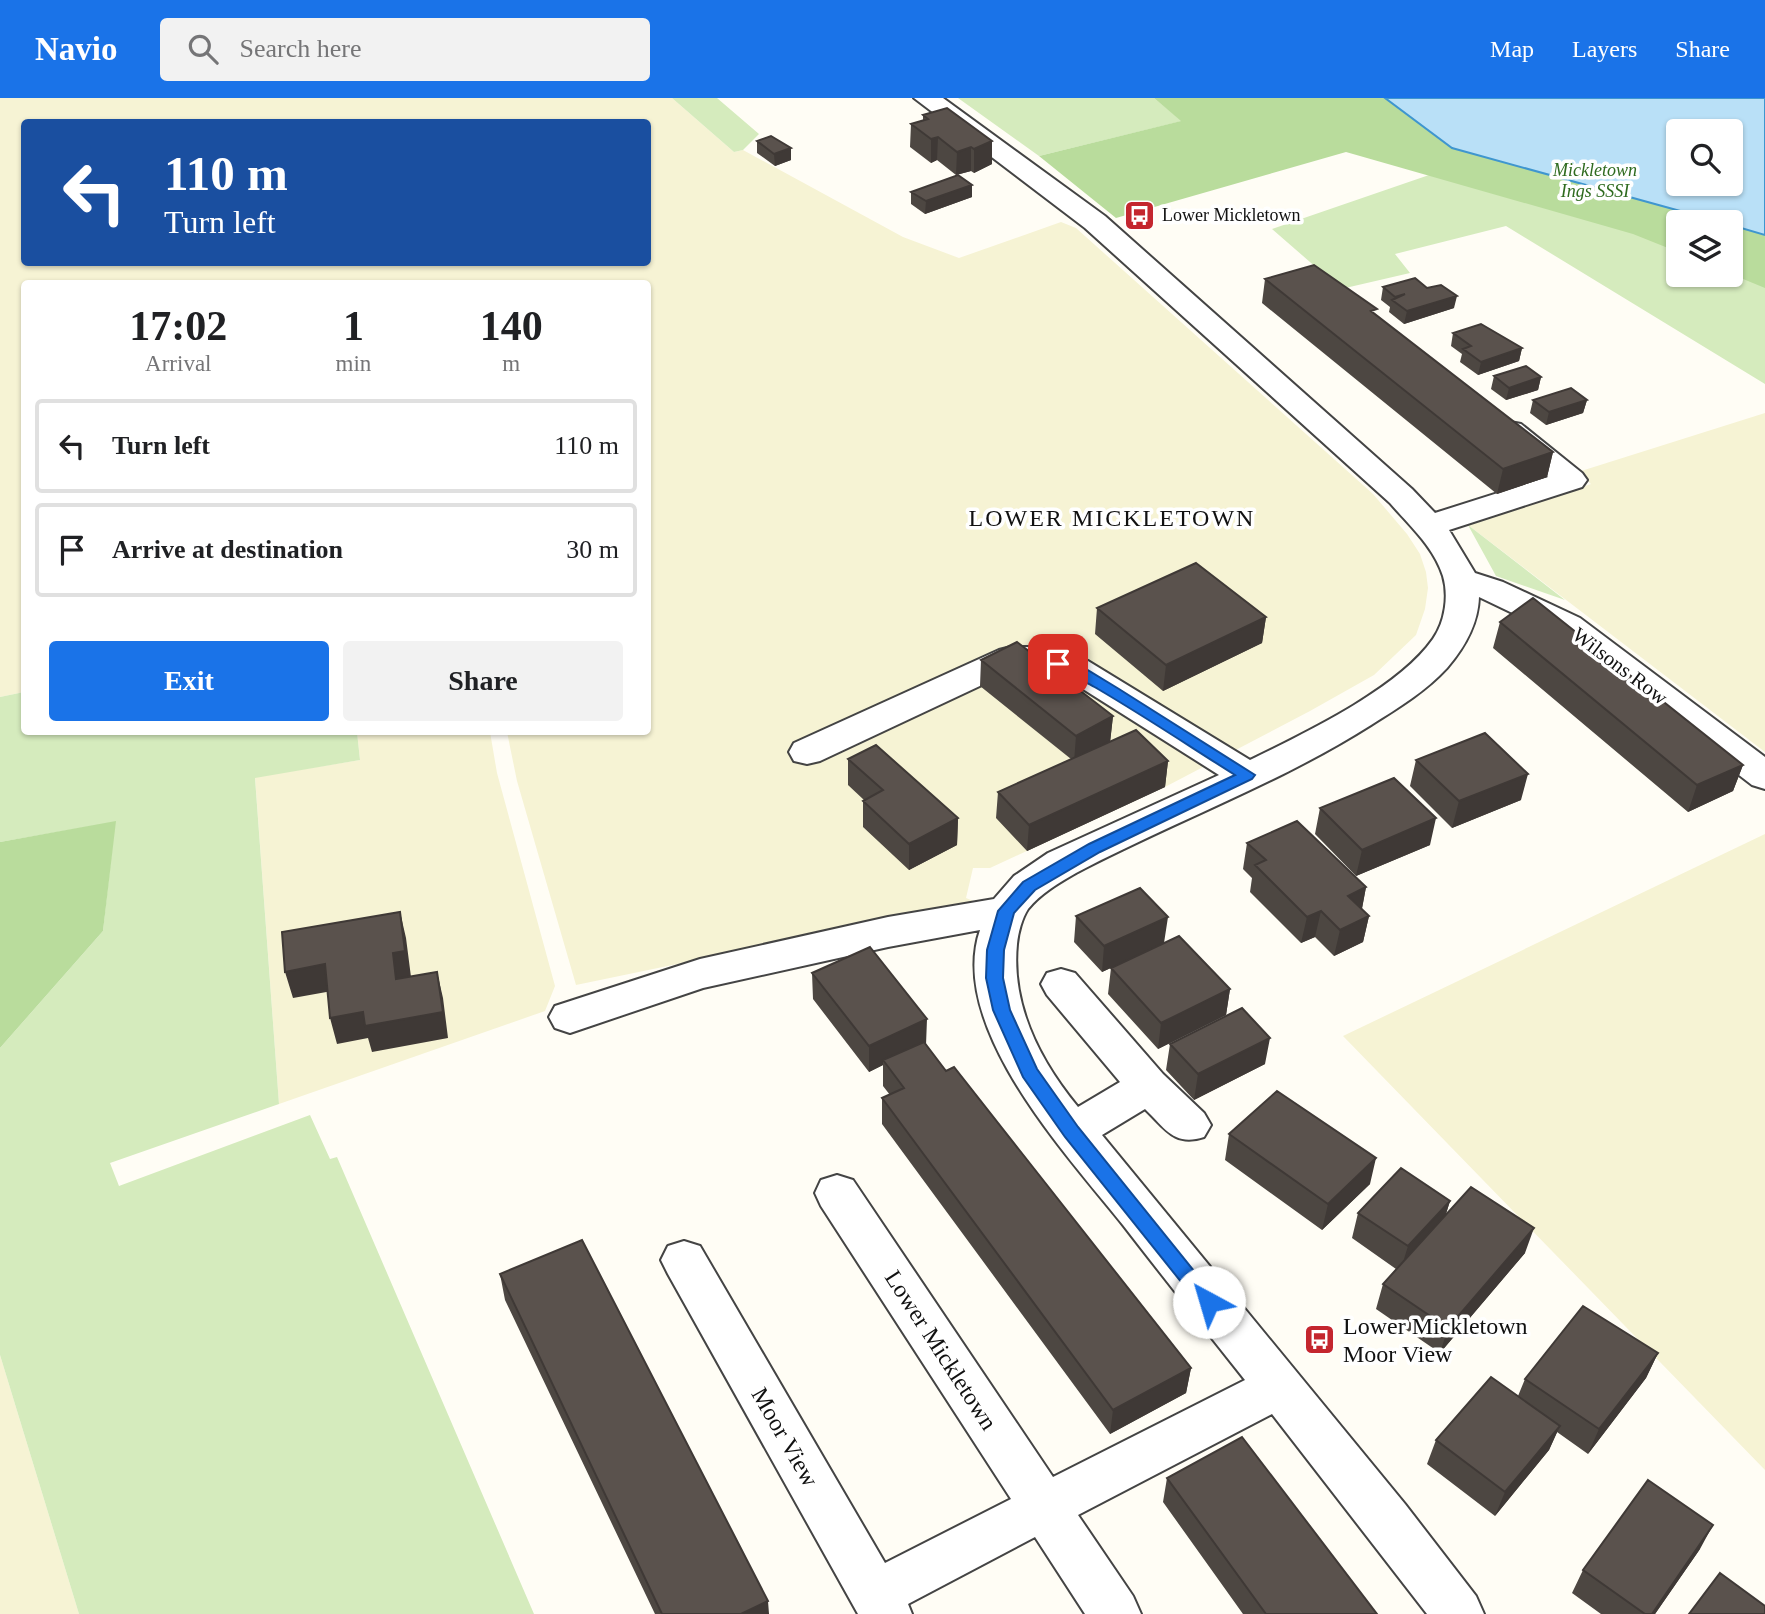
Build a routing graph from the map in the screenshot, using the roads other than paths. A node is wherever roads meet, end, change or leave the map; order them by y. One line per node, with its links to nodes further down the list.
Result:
1 (927, 98): 3 (street)
2 (1485, 412): 3 (street)
3 (1429, 526): 4 (street)
4 (1461, 580): 6 (street); 7 (street, Wilsons Row)
5 (807, 752): 6 (street)
6 (1247, 775): 8 (street)
7 (1765, 776)
8 (1006, 911): 10 (street); 13 (street)
9 (1061, 984): 11 (street)
10 (570, 1017)
11 (1148, 1086): 12 (street); 13 (street)
12 (1189, 1125)
13 (1071, 1132): 16 (street)
14 (837, 1193): 17 (street, Lower Mickletown)
15 (684, 1260): 18 (street, Moor View)
16 (1277, 1387): 17 (street); 20 (street)
17 (1045, 1508): 18 (street); 19 (street, Lower Mickletown)
18 (881, 1604)
19 (1115, 1614)
20 (1458, 1614)

